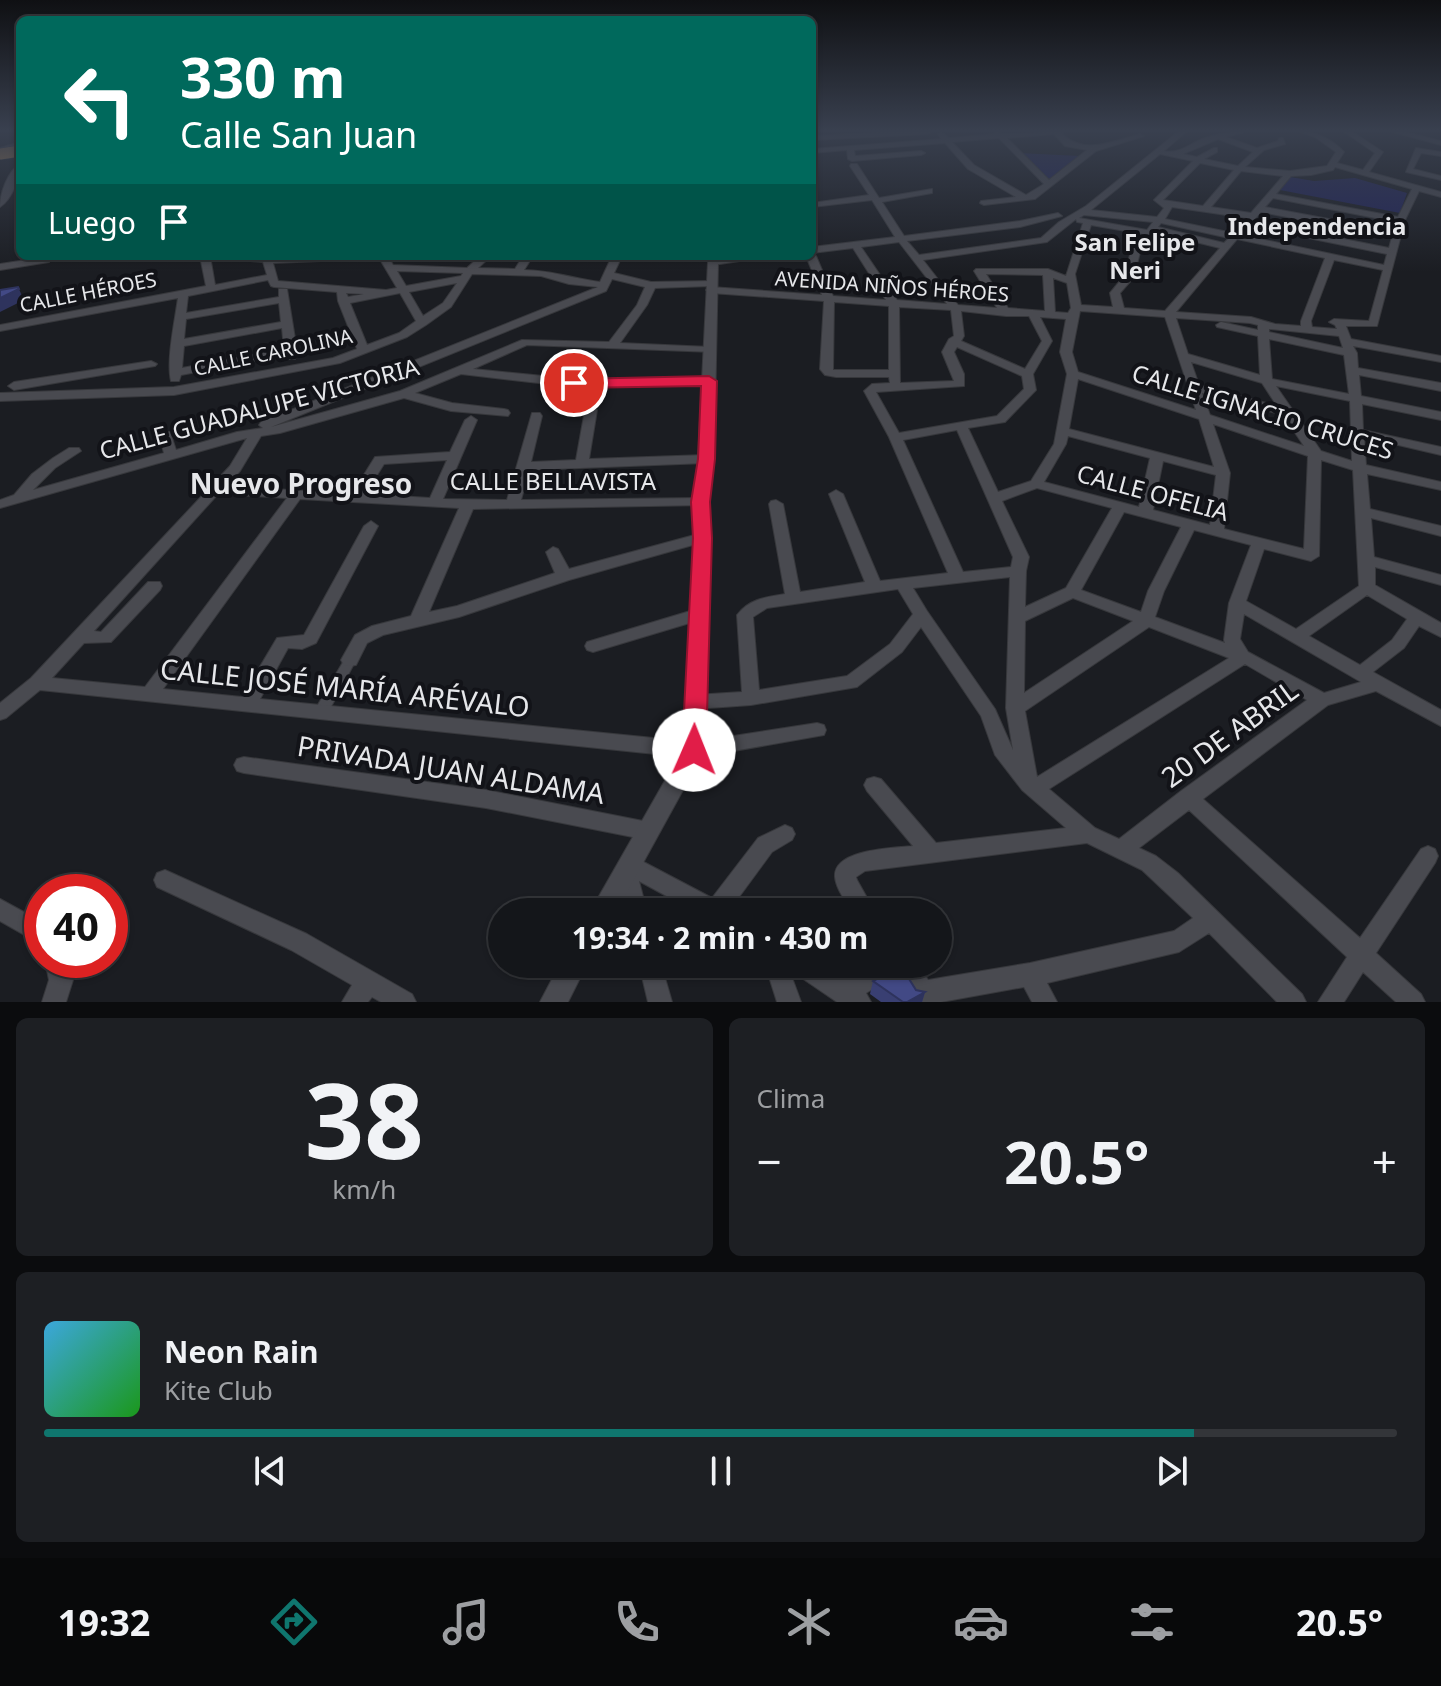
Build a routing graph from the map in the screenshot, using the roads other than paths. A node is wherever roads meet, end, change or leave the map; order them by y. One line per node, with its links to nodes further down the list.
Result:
1 (861, 178): 17 (street)
2 (990, 178): 16 (street)
3 (1043, 178): 10 (street)
4 (1055, 178): 10 (street)
5 (1130, 178): 25 (street)
6 (1180, 178): 19 (street)
7 (1231, 178): 22 (street)
8 (1286, 178): 14 (street)
9 (1381, 178): 12 (street)
10 (1048, 183): 16 (street)
11 (10, 186): 20 (main road)
12 (1416, 188): 15 (street); 27 (street)
13 (929, 191): 17 (street)
14 (1271, 195): 24 (street); 27 (street)
15 (1441, 195)
16 (1025, 197): 18 (street); 23 (street)
17 (873, 199): 21 (street); 30 (street)
18 (984, 203)
19 (1165, 203): 22 (street); 28 (street)
20 (0, 204)
21 (816, 205)
22 (1205, 209): 24 (street)
23 (1054, 216): 26 (street); 30 (street)
24 (1254, 216): 29 (street); 31 (street); 34 (street)
25 (1086, 217): 26 (street); 28 (street); 28 (street); 54 (street)
26 (1073, 219): 36 (street)
27 (1401, 220): 29 (street)
28 (1154, 227): 31 (street); 67 (street)
29 (1398, 235): 34 (street)
30 (902, 240): 32 (street); 36 (street)
31 (1232, 242): 35 (street); 72 (street)
32 (856, 246): 33 (street); 65 (street)
33 (816, 252)
34 (1393, 252): 49 (street)
35 (1330, 257): 49 (street); 77 (street)
36 (917, 258): 66 (street)
37 (37, 260): 47 (street)
38 (47, 260): 52 (street)
39 (206, 260): 59 (street)
40 (267, 260): 55 (street)
41 (385, 260): 48 (street)
42 (482, 260): 53 (street, CALLE CAROLINA)
43 (526, 260): 50 (street)
44 (615, 260): 56 (street)
45 (712, 260): 58 (street)
46 (814, 260): 64 (street)
47 (0, 267)
48 (390, 268): 53 (street); 60 (street)
49 (1389, 269): 80 (street)
50 (518, 272): 53 (street, AVENIDA NIÑOS HÉROES); 56 (street, AVENIDA NIÑOS HÉROES)
51 (1048, 272): 54 (street); 69 (street); 71 (street)
52 (45, 274)
53 (467, 274): 60 (street, CALLE HÉROES); 75 (street, CALLE CAROLINA)
54 (1069, 281): 68 (street)
55 (276, 282): 59 (street, CALLE HÉROES); 62 (street, CALLE HÉROES); 63 (street)
56 (605, 283): 57 (street, AVENIDA NIÑOS HÉROES); 117 (street)
57 (651, 285): 58 (street, AVENIDA NIÑOS HÉROES); 83 (street)
58 (711, 287): 64 (street, AVENIDA NIÑOS HÉROES); 84 (street)
59 (211, 288): 61 (street, CALLE HÉROES)
60 (404, 290): 62 (street, CALLE HÉROES); 75 (street)
61 (183, 293): 73 (street); 79 (street, CALLE HÉROES)
62 (341, 295): 86 (street)
63 (284, 299): 73 (street); 76 (street)
64 (829, 299): 65 (street, AVENIDA NIÑOS HÉROES); 98 (street)
65 (894, 304): 66 (street, AVENIDA NIÑOS HÉROES); 98 (street)
66 (956, 309): 69 (street, AVENIDA NIÑOS HÉROES); 81 (street)
67 (1119, 311): 68 (street, AVENIDA NIÑOS HÉROES); 72 (street, AVENIDA NIÑOS HÉROES)
68 (1074, 312): 71 (street, AVENIDA NIÑOS HÉROES); 87 (street)
69 (1006, 313): 70 (street, AVENIDA NIÑOS HÉROES)
70 (1033, 314): 71 (street, AVENIDA NIÑOS HÉROES); 88 (street)
71 (1050, 314)
72 (1169, 316): 74 (street, AVENIDA NIÑOS HÉROES); 89 (street)
73 (180, 317): 82 (street)
74 (1190, 317): 78 (street); 78 (street)
75 (422, 323): 86 (street, CALLE CAROLINA)
76 (288, 324): 82 (street); 85 (street)
77 (1306, 325): 78 (street); 80 (street)
78 (1259, 327): 80 (street); 100 (street)
79 (0, 328)
80 (1346, 338): 90 (street); 93 (street)
81 (953, 341): 96 (street); 98 (street)
82 (177, 344): 95 (street)
83 (613, 345): 84 (street); 94 (street, CALLE GUADALUPE VICTORIA)
84 (710, 350): 99 (street)
85 (291, 351): 92 (street); 95 (street)
86 (364, 352): 92 (street, CALLE CAROLINA)
87 (1066, 352): 88 (street); 97 (street)
88 (1040, 353): 96 (street)
89 (1183, 356): 100 (street); 101 (street)
90 (1441, 359)
91 (151, 364): 103 (street)
92 (291, 370): 104 (street, CALLE CAROLINA)
93 (1352, 370): 102 (street); 106 (street)
94 (464, 371): 99 (street); 105 (street, CALLE GUADALUPE VICTORIA)
95 (175, 373): 104 (street)
96 (1027, 374): 114 (street)
97 (1073, 374): 112 (street, CALLE IGNACIO CRUCES); 115 (street)
98 (895, 380): 119 (street)
99 (709, 381): 126 (street)
100 (1266, 381): 106 (street); 108 (street)
101 (1193, 387): 108 (street); 112 (street)
102 (1441, 387)
103 (10, 389): 104 (street, CALLE CAROLINA)
104 (174, 391)
105 (404, 394): 109 (street); 117 (street, CALLE GUADALUPE VICTORIA)
106 (1357, 400): 111 (street); 116 (street)
107 (591, 410): 127 (street)
108 (1287, 412): 122 (street)
109 (504, 413)
110 (536, 416): 128 (street)
111 (1441, 416)
112 (1203, 417): 122 (street, CALLE IGNACIO CRUCES); 130 (street)
113 (471, 420): 124 (street)
114 (961, 426): 119 (street); 137 (street)
115 (1062, 431): 125 (street); 131 (street)
116 (1357, 432): 121 (street); 129 (street)
117 (249, 434): 123 (street, CALLE GUADALUPE VICTORIA); 133 (street)
118 (165, 435): 123 (street)
119 (895, 437): 158 (street)
120 (74, 451): 138 (street)
121 (1441, 451)
122 (1315, 452): 129 (street, CALLE IGNACIO CRUCES); 153 (street, CALLE OFELIA)
123 (171, 455): 138 (street, CALLE GUADALUPE VICTORIA)
124 (455, 456): 136 (street); 139 (street)
125 (1157, 457): 130 (street); 146 (street)
126 (706, 459): 127 (street); 140 (street)
127 (582, 464): 128 (street)
128 (522, 466): 144 (street)
129 (1359, 468): 132 (street, CALLE IGNACIO CRUCES); 147 (street)
130 (1223, 473): 150 (street)
131 (1036, 484): 137 (street); 145 (street, CALLE OFELIA)
132 (1441, 486)
133 (214, 490): 134 (street, CALLE BELLAVISTA); 175 (street)
134 (297, 494): 136 (street, CALLE BELLAVISTA); 182 (street)
135 (836, 494): 161 (street)
136 (356, 498): 139 (street, CALLE BELLAVISTA)
137 (996, 498): 156 (street)
138 (19, 499): 141 (street, CALLE GUADALUPE VICTORIA)
139 (435, 502): 142 (street, CALLE BELLAVISTA)
140 (701, 502): 144 (street, CALLE BELLAVISTA); 152 (street)
141 (0, 504)
142 (468, 504): 144 (street, CALLE BELLAVISTA); 172 (street)
143 (776, 504): 165 (street)
144 (513, 505)
145 (1120, 507): 146 (street, CALLE OFELIA); 164 (street)
146 (1145, 512): 148 (street, CALLE OFELIA)
147 (1363, 512): 151 (street); 155 (street)
148 (1190, 524): 150 (street, CALLE OFELIA); 171 (street)
149 (371, 526): 186 (street)
150 (1217, 530): 153 (street, CALLE OFELIA)
151 (1441, 531)
152 (702, 538): 157 (street); 167 (street)
153 (1259, 543): 166 (street)
154 (553, 552): 157 (street)
155 (1366, 560): 159 (street); 163 (street)
156 (1018, 571): 158 (street); 170 (street)
157 (564, 576): 172 (street)
158 (957, 576): 160 (street)
159 (1441, 580)
160 (902, 582): 161 (street); 168 (street)
161 (874, 585): 165 (street)
162 (154, 586): 175 (street)
163 (1367, 588): 169 (street); 174 (street)
164 (1072, 592): 170 (street); 171 (street)
165 (794, 600): 183 (street)
166 (1237, 603): 174 (street); 177 (street)
167 (697, 615): 176 (street); 185 (street)
168 (921, 615): 183 (street); 189 (street)
169 (1417, 617): 173 (street); 179 (street)
170 (1017, 618): 190 (street)
171 (1146, 621): 177 (street); 190 (street)
172 (417, 622): 178 (street)
173 (1441, 631)
174 (1298, 636): 179 (street)
175 (80, 637): 180 (street)
176 (593, 646)
177 (1243, 657): 184 (street); 196 (street)
178 (350, 660): 187 (street)
179 (1362, 672): 181 (street)
180 (37, 683): 182 (street, CALLE JOSÉ MARÍA ARÉVALO); 188 (street)
181 (1379, 683): 184 (street, 20 DE ABRIL); 191 (street)
182 (150, 694): 186 (street, CALLE JOSÉ MARÍA ARÉVALO)
183 (751, 698): 185 (street)
184 (1322, 700): 197 (street, 20 DE ABRIL)
185 (695, 702): 193 (street)
186 (247, 705): 187 (street, CALLE JOSÉ MARÍA ARÉVALO)
187 (321, 712): 193 (street, CALLE JOSÉ MARÍA ARÉVALO)
188 (0, 713)
189 (989, 714): 190 (street); 196 (street)
190 (1016, 716): 196 (street)
191 (1441, 719)
192 (817, 730): 193 (street, CALLE JOSÉ MARÍA ARÉVALO)
193 (694, 750): 198 (street)
194 (244, 765): 198 (street, PRIVADA JUAN ALDAMA)
195 (874, 785): 202 (street)
196 (1031, 786): 200 (street)
197 (1188, 797): 201 (street, 20 DE ABRIL); 214 (street)
198 (648, 831): 204 (street)
199 (785, 834): 209 (street)
200 (1088, 834): 201 (street); 202 (street)
201 (1123, 848): 212 (street)
202 (932, 854): 210 (street)
203 (1428, 856): 214 (street)
204 (627, 868): 206 (street); 207 (street); 208 (street)
205 (165, 880): 223 (street)
206 (611, 898)
207 (633, 898)
208 (688, 898)
209 (726, 898)
210 (856, 898)
211 (0, 909): 213 (street)
212 (1211, 919): 215 (street); 233 (street)
213 (24, 923)
214 (1361, 955): 234 (street); 235 (street)
215 (1030, 975): 225 (street); 232 (street)
216 (60, 978): 226 (street)
217 (566, 978): 229 (street)
218 (654, 978): 230 (street)
219 (781, 978): 231 (street)
220 (823, 978): 224 (street)
221 (875, 978): 224 (street)
222 (914, 978): 225 (street)
223 (368, 982): 227 (street); 228 (street)
224 (852, 997)
225 (926, 997)
226 (54, 1002)
227 (354, 1002)
228 (404, 1002)
229 (553, 1002)
230 (660, 1002)
231 (789, 1002)
232 (1045, 1002)
233 (1294, 1002)
234 (1330, 1002)
235 (1413, 1002)

